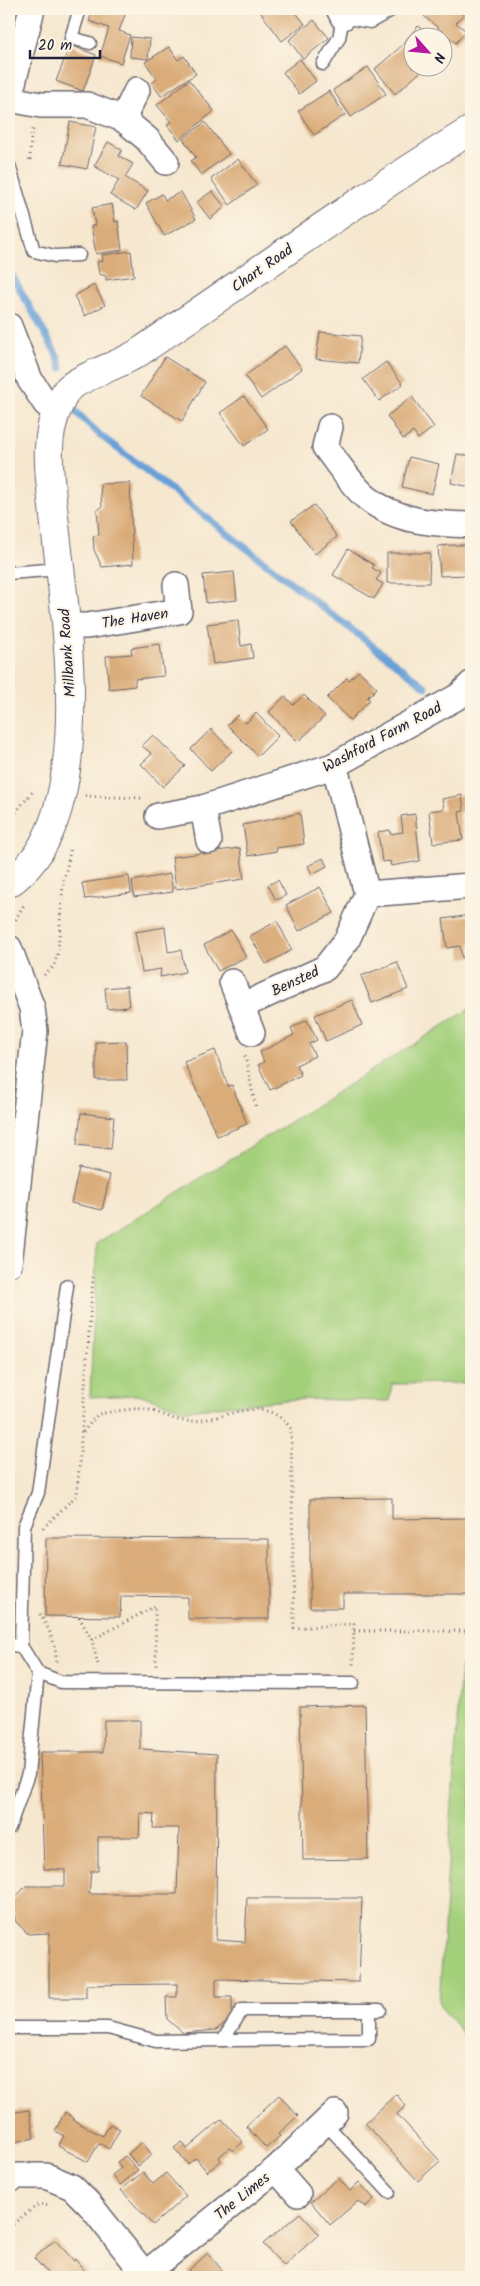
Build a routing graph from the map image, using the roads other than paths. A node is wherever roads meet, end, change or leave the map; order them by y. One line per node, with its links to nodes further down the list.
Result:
1 (32, 9): 8 (street)
2 (80, 9): 5 (lane)
3 (393, 9): 4 (lane)
4 (341, 13): 6 (lane)
5 (90, 43)
6 (323, 64)
7 (137, 90): 9 (street)
8 (9, 99): 9 (street)
9 (123, 119): 11 (street)
10 (471, 130): 15 (street, Chart Road)
11 (166, 162)
12 (9, 165): 13 (lane)
13 (79, 255)
14 (9, 326): 15 (street)
15 (57, 408): 18 (street, Millbank Road)
16 (330, 427): 17 (street)
17 (471, 525)
18 (60, 569): 19 (lane); 21 (street, Millbank Road)
19 (9, 573)
20 (176, 585): 21 (street, The Haven)
21 (66, 626): 27 (street, Millbank Road)
22 (471, 684): 23 (street, Washford Farm Road)
23 (333, 766): 24 (street, Washford Farm Road); 29 (street)
24 (203, 808): 25 (street, Washford Farm Road); 26 (street)
25 (158, 816)
26 (209, 841)
27 (9, 883)
28 (471, 886): 29 (street)
29 (367, 894): 32 (street, Bensted)
30 (10, 952): 34 (street)
31 (232, 982): 32 (street)
32 (242, 1006): 33 (street)
33 (252, 1033)
34 (9, 1264)
35 (67, 1286): 36 (lane)
36 (15, 1645): 37 (lane)
37 (38, 1674): 38 (lane); 39 (lane)
38 (353, 1683)
39 (9, 1828)
40 (9, 2028): 41 (lane)
41 (224, 2040): 41 (lane)
42 (330, 2118): 43 (street, The Limes); 45 (lane)
43 (276, 2169): 46 (street); 47 (street, The Limes)
44 (9, 2180): 47 (street, The Limes)
45 (388, 2192)
46 (298, 2194)
47 (146, 2275)

